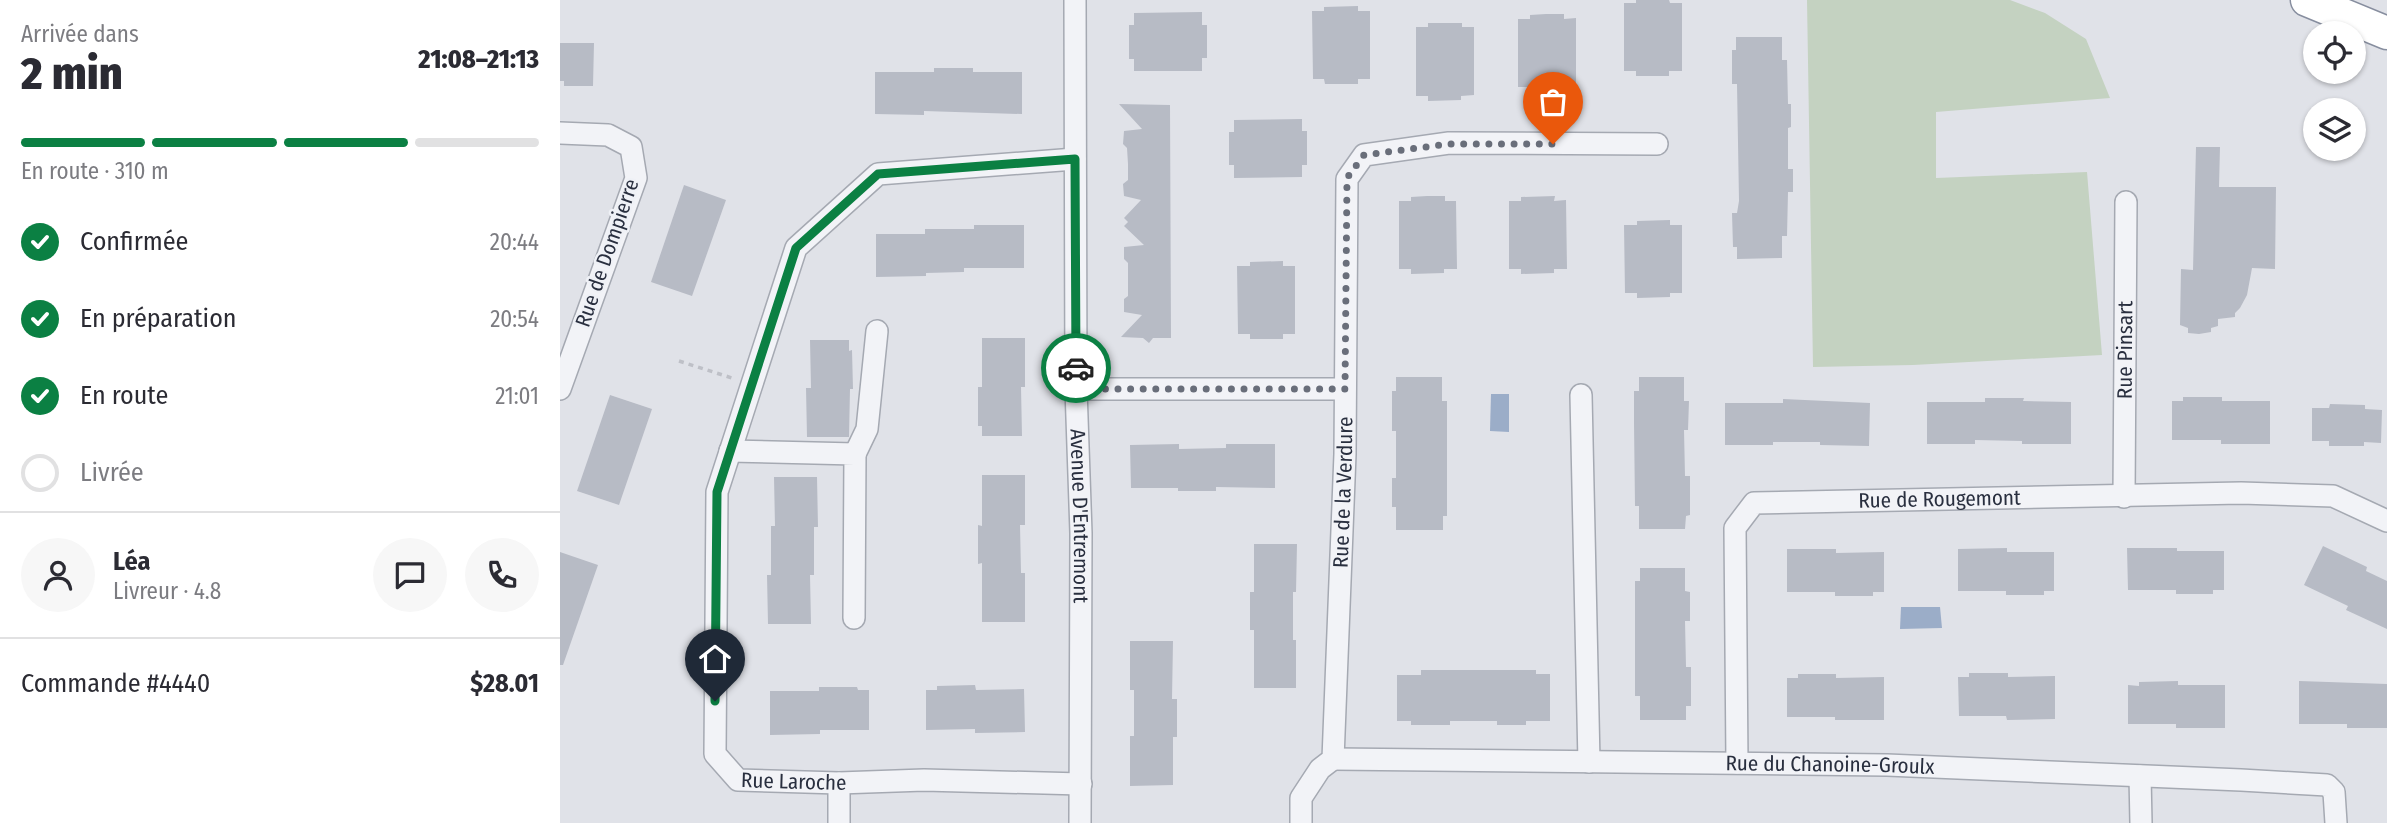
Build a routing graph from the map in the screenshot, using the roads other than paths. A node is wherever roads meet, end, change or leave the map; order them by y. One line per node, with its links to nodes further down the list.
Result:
1 (1074, 0): 6 (street, Avenue D'Entremont)
2 (2307, 0): 3 (highway)
3 (2387, 33)
4 (560, 133): 9 (street, Rue de Dompierre)
5 (1657, 144): 11 (street, Rue de la Verdure)
6 (1075, 159): 10 (street, Avenue D'Entremont); 13 (street, Rue Laroche)
7 (2126, 202): 15 (street, Rue Pinsart)
8 (877, 331): 14 (street)
9 (560, 389)
10 (1076, 389): 11 (street); 23 (street, Avenue D'Entremont)
11 (1345, 389): 18 (street, Rue de la Verdure)
12 (1581, 395): 19 (street)
13 (730, 451): 14 (street); 22 (street, Rue Laroche)
14 (855, 454): 17 (street)
15 (2124, 497): 16 (street, Rue de Rougemont); 20 (street, Rue de Rougemont)
16 (2387, 521)
17 (854, 618)
18 (1333, 759): 19 (street, Rue du Chanoine-Groulx); 26 (street)
19 (1589, 762): 20 (street, Rue du Chanoine-Groulx)
20 (1737, 763): 21 (street, Rue du Chanoine-Groulx)
21 (2140, 776): 27 (street); 28 (street, Rue du Chanoine-Groulx)
22 (839, 783): 23 (street, Rue Laroche); 24 (street)
23 (1081, 784): 25 (street, Avenue D'Entremont)
24 (839, 823)
25 (1080, 823)
26 (1301, 823)
27 (2141, 823)
28 (2336, 823)

